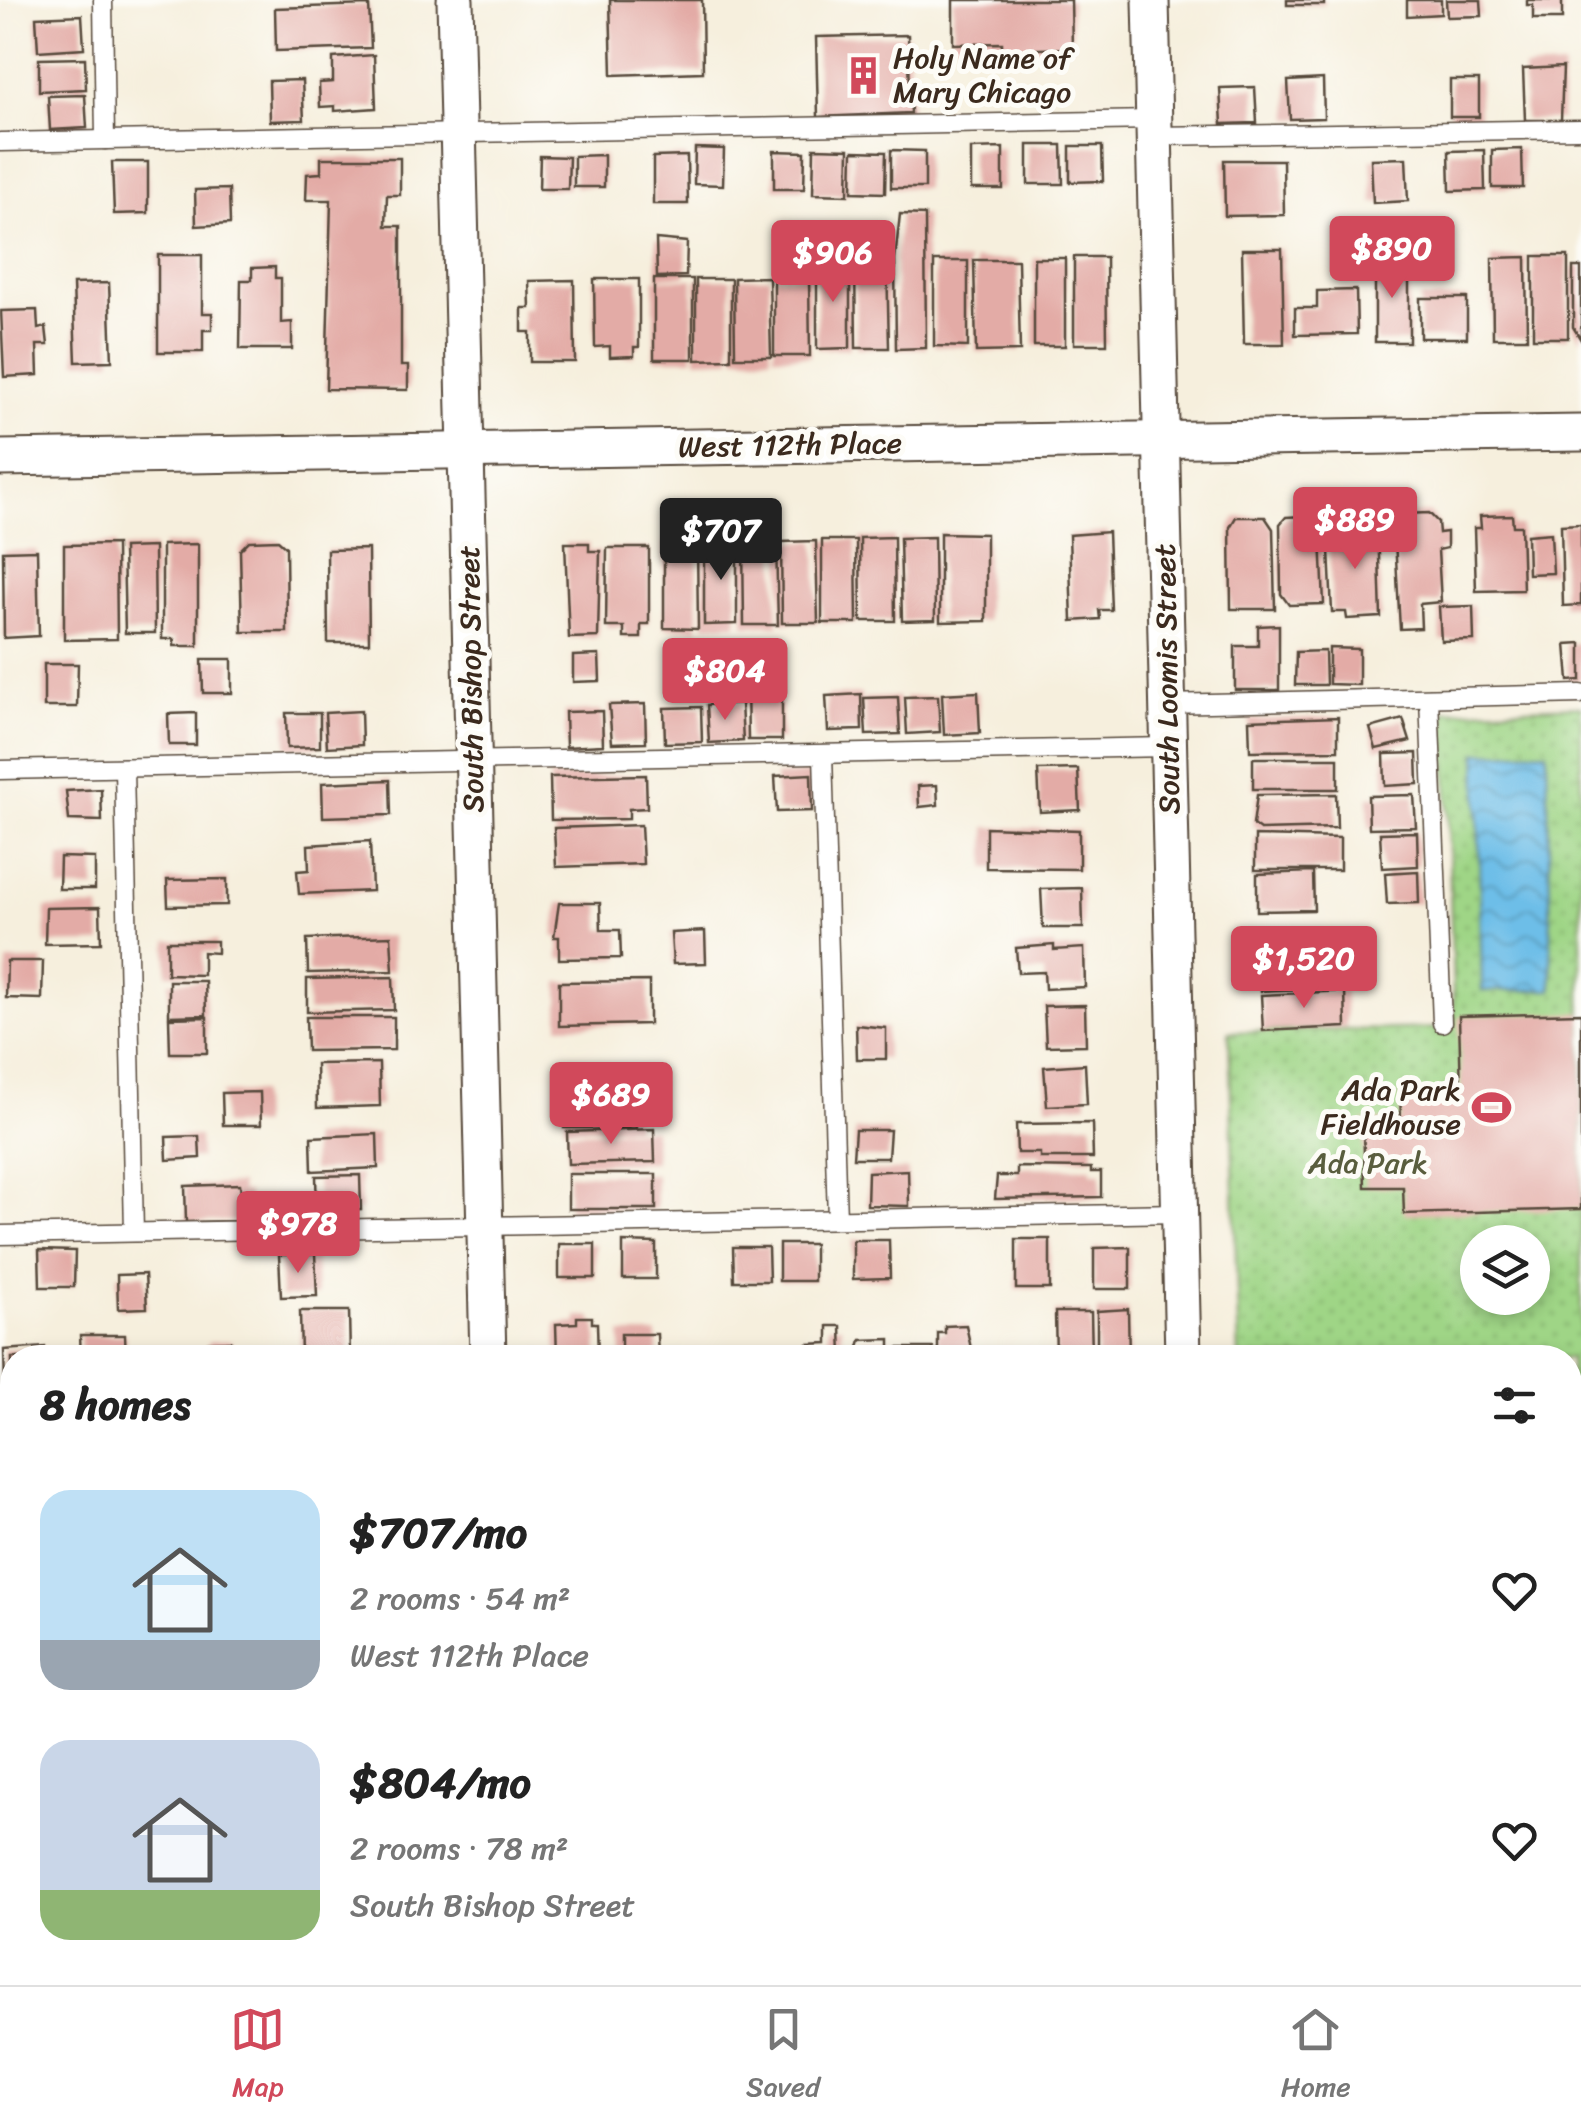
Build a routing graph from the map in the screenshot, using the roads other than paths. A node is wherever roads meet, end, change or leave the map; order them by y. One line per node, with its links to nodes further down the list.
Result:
1 (103, 0): 7 (lane)
2 (454, 0): 6 (street, South Bishop Street)
3 (1150, 0): 4 (street, South Loomis Street)
4 (1154, 128): 5 (lane); 6 (lane); 10 (street, South Loomis Street)
5 (1581, 129)
6 (458, 134): 7 (lane); 11 (street, South Bishop Street)
7 (105, 140): 8 (lane)
8 (0, 142)
9 (1581, 433): 10 (street, West 112th Place)
10 (1161, 439): 11 (street, West 112th Place); 15 (street, South Loomis Street)
11 (466, 450): 12 (street, West 112th Place); 18 (street, South Bishop Street)
12 (0, 458)
13 (1581, 694): 14 (lane)
14 (1430, 698): 15 (lane); 21 (lane)
15 (1167, 704): 16 (street, South Loomis Street)
16 (1168, 748): 17 (lane); 22 (street, South Loomis Street)
17 (823, 754): 18 (lane); 23 (lane)
18 (473, 761): 19 (lane); 24 (street, South Bishop Street)
19 (124, 768): 20 (lane); 25 (lane)
20 (0, 770)
21 (1442, 1023)
22 (1180, 1213): 23 (lane); 28 (street, South Loomis Street)
23 (837, 1219): 24 (lane)
24 (484, 1225): 25 (lane); 27 (street, South Bishop Street)
25 (134, 1232): 26 (lane)
26 (0, 1235)
27 (488, 1345)
28 (1183, 1345)

